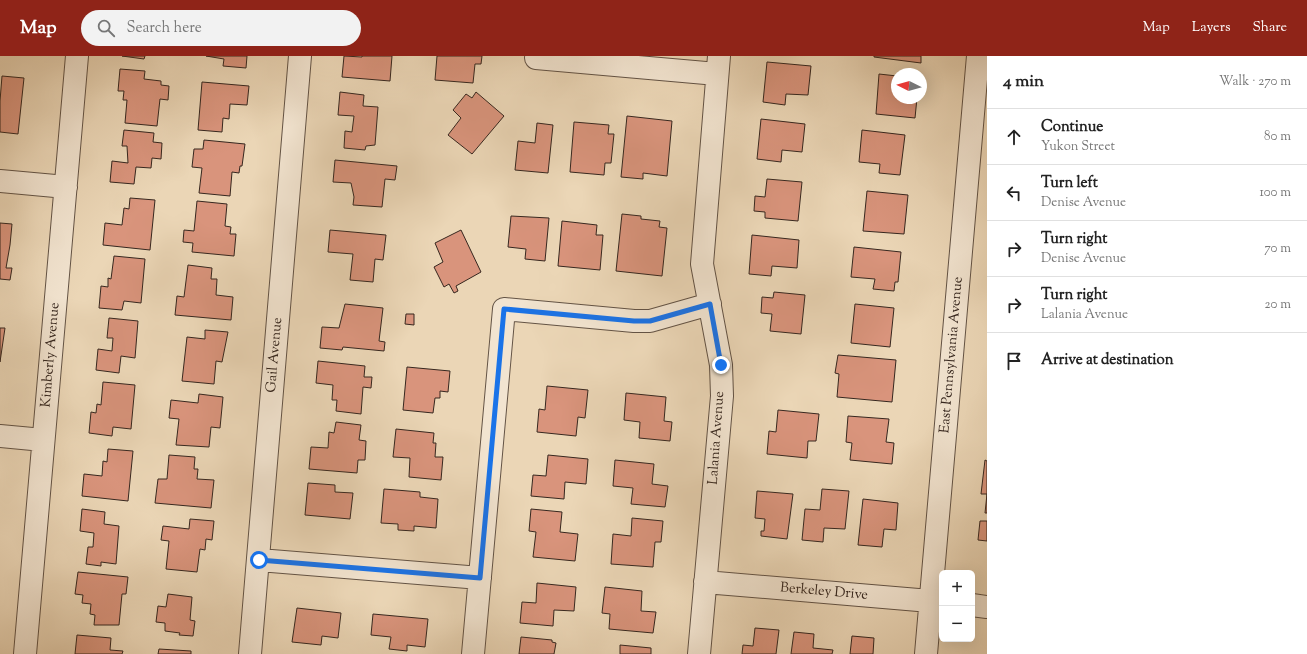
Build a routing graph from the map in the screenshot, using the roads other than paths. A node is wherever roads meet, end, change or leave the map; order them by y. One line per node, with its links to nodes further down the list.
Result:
1 (77, 56): 7 (street, Kimberly Avenue)
2 (300, 56): 11 (street, Gail Avenue)
3 (978, 56): 14 (street, East Pennsylvania Avenue)
4 (536, 58): 5 (street)
5 (718, 65): 8 (street, Lalania Avenue)
6 (0, 181): 7 (street)
7 (66, 187): 10 (street, Kimberly Avenue)
8 (710, 304): 12 (street); 13 (street, Lalania Avenue)
9 (0, 436): 10 (street)
10 (43, 440): 17 (street, Kimberly Avenue)
11 (259, 560): 12 (street); 18 (street, Gail Avenue)
12 (480, 578): 19 (street)
13 (705, 582): 14 (street, Berkeley Drive); 20 (street, Lalania Avenue)
14 (936, 602): 21 (street, East Pennsylvania Avenue)
15 (975, 605): 16 (street)
16 (987, 607)
17 (25, 654)
18 (250, 654)
19 (473, 654)
20 (699, 654)
21 (926, 654)

